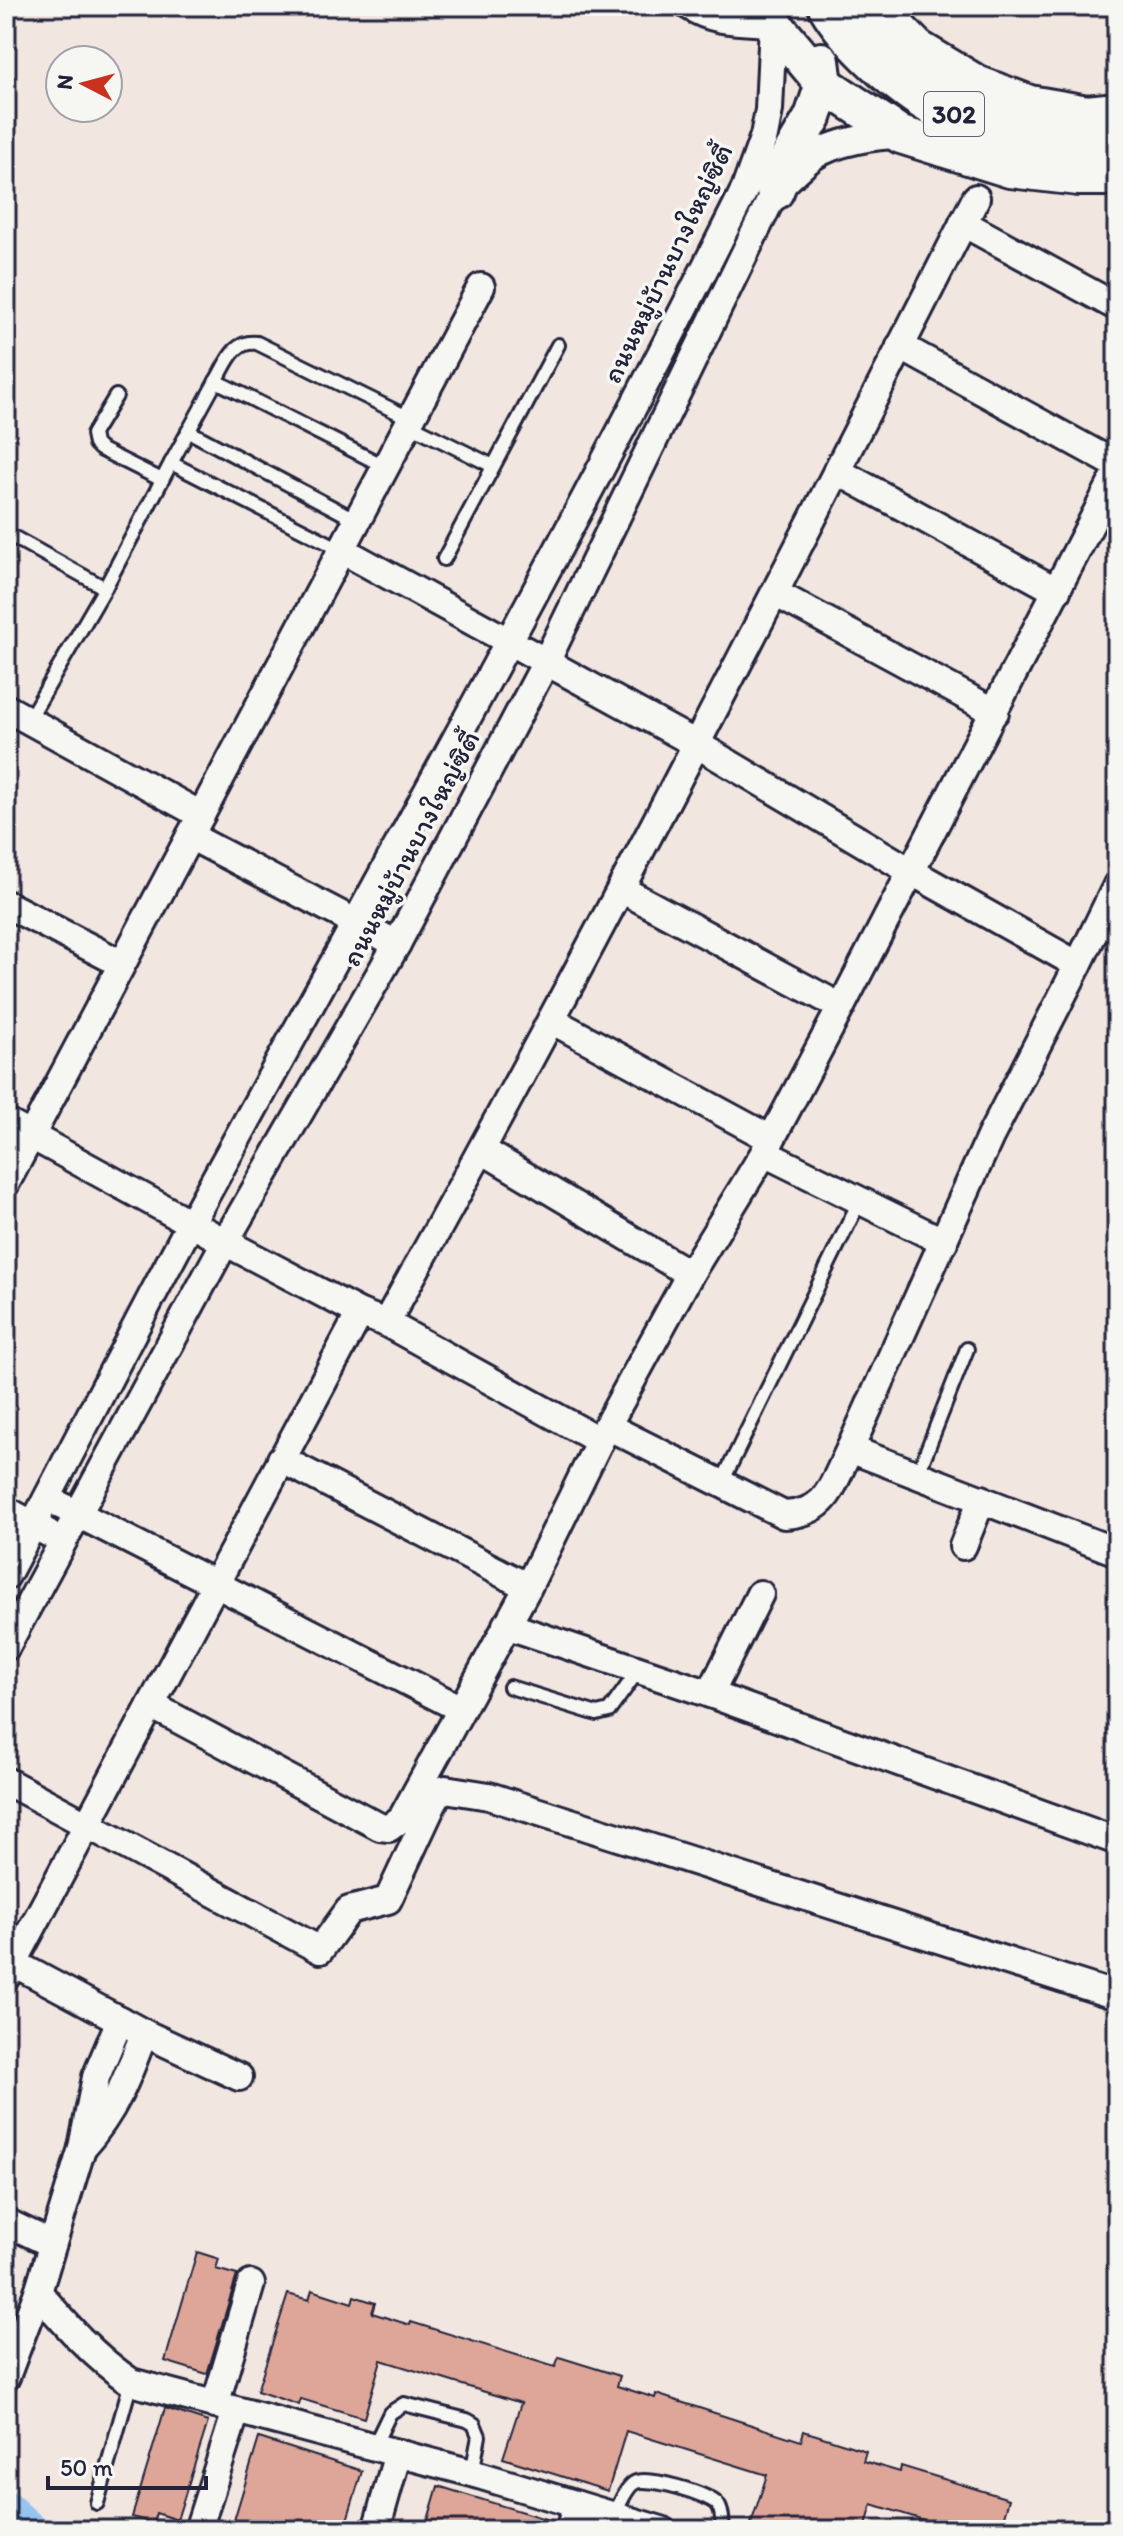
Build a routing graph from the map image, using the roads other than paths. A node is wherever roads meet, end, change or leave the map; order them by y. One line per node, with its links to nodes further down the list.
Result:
1 (689, 6): 4 (street)
2 (829, 6): 8 (main road, 302)
3 (873, 6): 6 (main road)
4 (778, 12): 5 (main road); 35 (street, ถนนหมู่บ้านบางใหญ่ซิตี้)
5 (824, 84): 7 (main road); 10 (main road)
6 (1117, 113)
7 (901, 135): 9 (main road); 10 (street, ถนนหมู่บ้านบางใหญ่ซิตี้)
8 (1117, 149)
9 (1117, 177)
10 (775, 191): 36 (street, ถนนหมู่บ้านบางใหญ่ซิตี้)
11 (976, 198): 12 (street)
12 (963, 223): 14 (street); 16 (street)
13 (481, 287): 19 (street)
14 (1117, 307)
15 (558, 345): 23 (lane)
16 (900, 346): 22 (street); 25 (street)
17 (216, 381): 19 (lane); 20 (lane); 24 (lane)
18 (116, 396): 27 (lane)
19 (410, 421): 23 (lane); 24 (street)
20 (188, 431): 21 (lane); 28 (lane)
21 (171, 463): 27 (lane); 30 (lane)
22 (1117, 465)
23 (493, 466): 31 (lane)
24 (386, 467): 28 (street)
25 (837, 471): 33 (street); 34 (street)
26 (1117, 473): 33 (street)
27 (162, 480): 32 (lane)
28 (358, 521): 30 (street)
29 (6, 533): 32 (lane)
30 (342, 550): 35 (street); 40 (street)
31 (444, 559)
32 (105, 588): 38 (lane)
33 (1057, 591): 37 (street)
34 (775, 593): 37 (street); 39 (street)
35 (509, 643): 36 (street); 45 (street, ถนนหมู่บ้านบางใหญ่ซิตี้)
36 (546, 662): 39 (street); 46 (street, ถนนหมู่บ้านบางใหญ่ซิตี้)
37 (995, 712): 41 (street)
38 (17, 714): 40 (street)
39 (698, 745): 41 (street); 43 (street)
40 (195, 826): 45 (street); 47 (street)
41 (912, 872): 48 (street); 49 (street)
42 (1117, 885): 48 (street)
43 (621, 889): 49 (street); 50 (street)
44 (6, 904): 47 (street)
45 (357, 924): 46 (street); 57 (street, ถนนหมู่บ้านบางใหญ่ซิตี้)
46 (397, 944): 58 (street, ถนนหมู่บ้านบางใหญ่ซิตี้)
47 (122, 964): 52 (street)
48 (1078, 965): 59 (street)
49 (841, 1007): 53 (street)
50 (551, 1020): 53 (street); 54 (street)
51 (6, 1122): 52 (street)
52 (31, 1135): 55 (street); 57 (street)
53 (767, 1146): 56 (street); 60 (street)
54 (482, 1150): 60 (street); 62 (street)
55 (6, 1183)
56 (860, 1200): 59 (street); 68 (lane)
57 (191, 1223): 58 (street); 69 (street, ถนนหมู่บ้านบางใหญ่ซิตี้)
58 (225, 1242): 61 (street); 72 (street, ถนนหมู่บ้านบางใหญ่ซิตี้)
59 (944, 1242): 65 (street)
60 (690, 1274): 64 (street)
61 (360, 1313): 62 (street); 66 (street)
62 (386, 1323): 64 (street)
63 (967, 1349): 67 (lane)
64 (603, 1433): 68 (street); 79 (street)
65 (850, 1449): 67 (street); 68 (street)
66 (281, 1459): 78 (street); 79 (street)
67 (918, 1473): 70 (street)
68 (721, 1484)
69 (48, 1498): 72 (street); 73 (street, ถนนหมู่บ้านบางใหญ่ซิตี้)
70 (982, 1499): 75 (street); 76 (street)
71 (6, 1510): 73 (street)
72 (78, 1515): 74 (street, ถนนหมู่บ้านบางใหญ่ซิตี้); 78 (street)
73 (33, 1524): 74 (street); 77 (street, ถนนหมู่บ้านบางใหญ่ซิตี้)
74 (63, 1541): 82 (street, ถนนหมู่บ้านบางใหญ่ซิตี้)
75 (963, 1546)
76 (1117, 1552)
77 (6, 1576)
78 (216, 1585): 86 (street); 87 (street)
79 (528, 1587): 81 (street)
80 (760, 1594): 85 (street)
81 (506, 1625): 83 (street); 87 (street)
82 (6, 1647)
83 (638, 1671): 84 (lane); 85 (street)
84 (510, 1687)
85 (710, 1694): 90 (street)
86 (151, 1705): 87 (street); 89 (street)
87 (461, 1709)
88 (6, 1781): 89 (street)
89 (87, 1825): 91 (street); 92 (street)
90 (1117, 1841)
91 (8, 1966): 93 (street)
92 (1117, 1996)
93 (120, 2020): 94 (street); 96 (street)
94 (144, 2033): 95 (street); 96 (street)
95 (239, 2077)
96 (82, 2148): 98 (street)
97 (6, 2222): 98 (street)
98 (52, 2244): 100 (street)
99 (251, 2284): 103 (street)
100 (38, 2292): 101 (street); 102 (street)
101 (6, 2377)
102 (131, 2382): 103 (street); 106 (lane)
103 (225, 2408): 104 (street); 109 (street)
104 (386, 2450): 105 (street); 105 (lane); 110 (street)
105 (472, 2473): 108 (street)
106 (97, 2503)
107 (614, 2516): 108 (street); 111 (street); 112 (lane)
108 (573, 2518)
109 (200, 2524)
110 (376, 2530)
111 (661, 2530)
112 (723, 2530)

